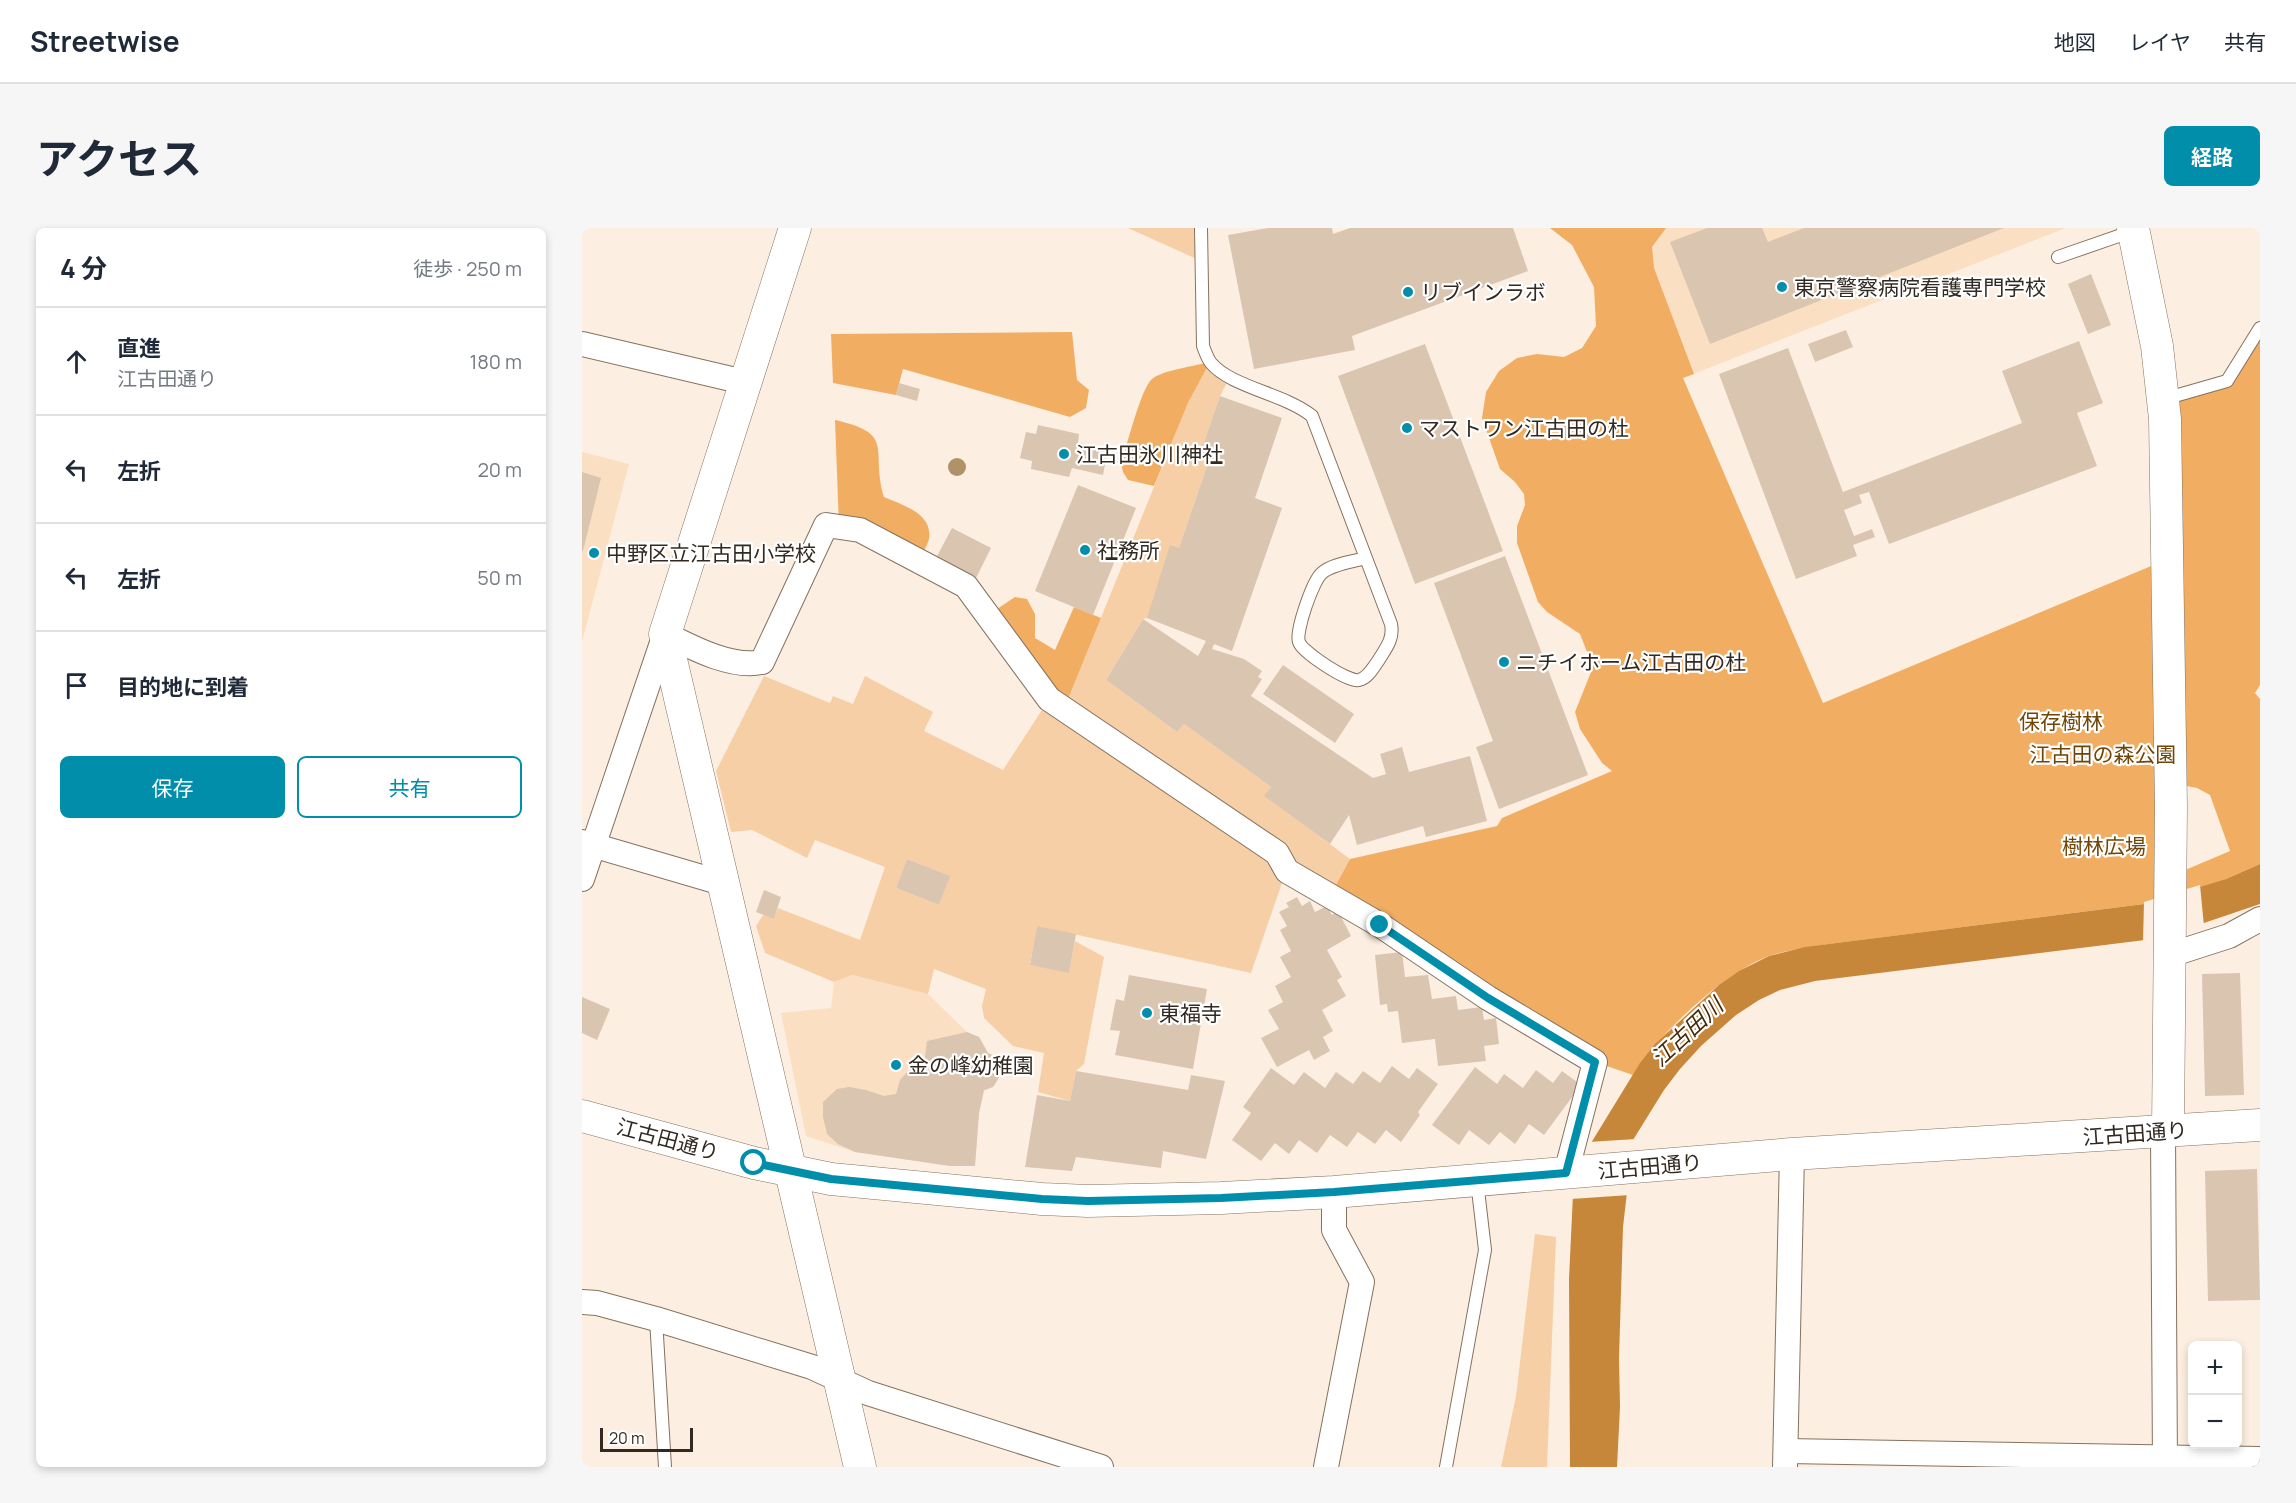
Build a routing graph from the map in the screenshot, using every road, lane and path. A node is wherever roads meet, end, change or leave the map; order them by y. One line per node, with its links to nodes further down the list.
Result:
1 (795, 228): 7 (street)
2 (1201, 228): 9 (lane)
3 (2134, 229): 4 (lane); 8 (street)
4 (2058, 257)
5 (2260, 328): 8 (lane)
6 (582, 344): 7 (street)
7 (744, 382): 10 (street)
8 (2163, 399): 15 (street)
9 (1366, 558): 9 (lane)
10 (664, 634): 11 (street); 13 (street); 21 (street)
11 (588, 843): 12 (street); 13 (street)
12 (582, 879)
13 (722, 883): 20 (street)
14 (2260, 919): 15 (street)
15 (2170, 949): 18 (street)
16 (582, 1116): 20 (street, 江古田通り)
17 (2260, 1125): 18 (street, 江古田通り)
18 (2165, 1132): 19 (street, 江古田通り); 29 (street)
19 (1792, 1154): 21 (street, 江古田通り); 27 (street)
20 (792, 1172): 23 (street, 江古田通り); 26 (street)
21 (1574, 1172): 22 (street, 江古田通り)
22 (1477, 1180): 23 (street, 江古田通り); 34 (lane)
23 (1334, 1192): 33 (street)
24 (582, 1302): 25 (street)
25 (656, 1319): 26 (street); 30 (lane)
26 (840, 1381): 31 (street); 32 (street)
27 (1785, 1459): 29 (street)
28 (2260, 1459): 29 (street)
29 (2165, 1462)
30 (665, 1467)
31 (860, 1467)
32 (1101, 1467)
33 (1326, 1467)
34 (1446, 1467)

